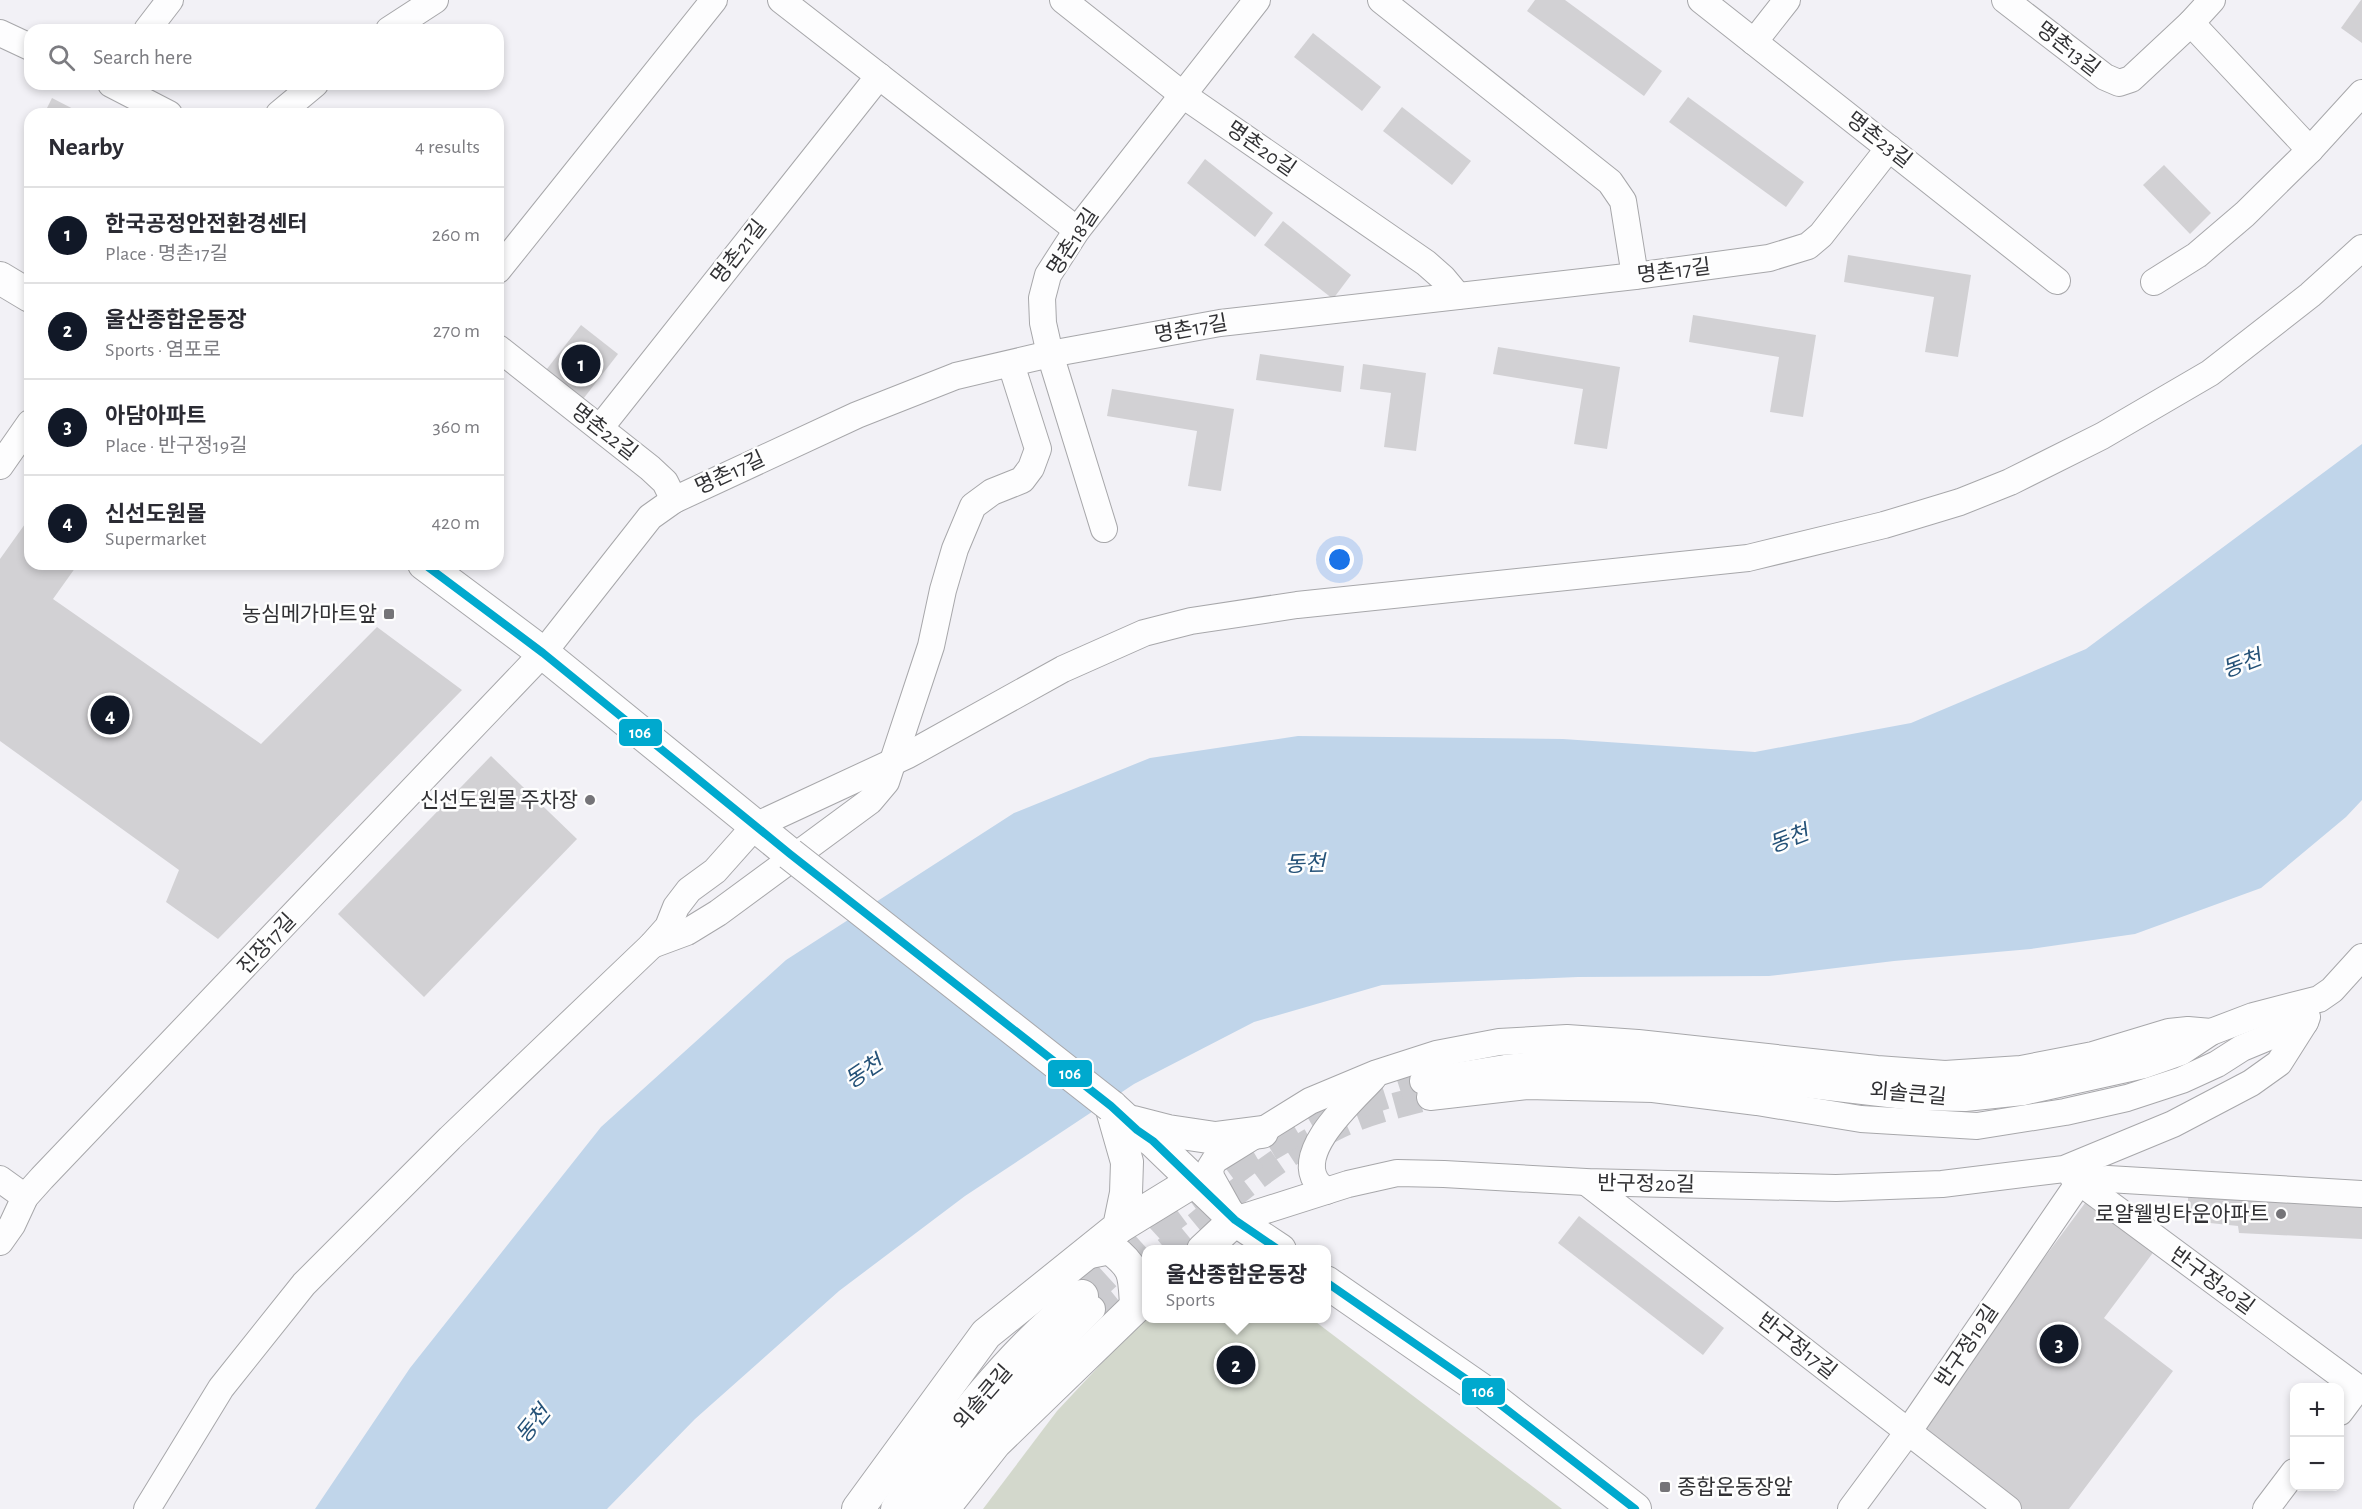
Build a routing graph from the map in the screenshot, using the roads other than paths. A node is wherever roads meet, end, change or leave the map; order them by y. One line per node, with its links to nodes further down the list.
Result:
1 (171, 0): 13 (street)
2 (435, 0): 14 (street)
3 (714, 0): 29 (street)
4 (782, 0): 18 (street)
5 (1063, 0): 22 (street, 명촌20길)
6 (1257, 0): 22 (street, 명촌18길)
7 (1382, 0): 30 (street)
8 (1701, 0): 16 (street, 명촌23길)
9 (1787, 0): 16 (street)
10 (2006, 0): 12 (street, 명촌13길)
11 (2212, 0): 12 (street, 명촌13길)
12 (2191, 23): 26 (street)
13 (152, 24)
14 (397, 24)
15 (0, 33): 17 (street)
16 (1755, 42): 25 (street, 명촌23길)
17 (24, 44)
18 (879, 76): 27 (street); 39 (street, 명촌21길)
19 (122, 90): 23 (street)
20 (308, 90): 24 (street)
21 (2362, 93): 26 (street)
22 (1183, 95): 27 (street, 명촌18길); 35 (street, 명촌20길)
23 (157, 108)
24 (286, 108)
25 (1888, 148): 30 (street, 명촌17길); 32 (street, 명촌23길)
26 (2310, 150): 33 (street)
27 (1077, 230): 37 (street, 명촌18길)
28 (2362, 248): 46 (street)
29 (504, 262)
30 (1635, 276): 35 (street, 명촌17길)
31 (0, 278): 34 (main road)
32 (2056, 281)
33 (2154, 282)
34 (24, 292)
35 (1458, 296): 37 (street, 명촌17길)
36 (504, 353): 39 (street, 명촌22길)
37 (1050, 354): 38 (street, 명촌17길); 43 (street, 명촌18길)
38 (1011, 364): 42 (street, 명촌17길); 46 (street)
39 (600, 428): 42 (street, 명촌22길)
40 (24, 432): 41 (street)
41 (0, 466)
42 (674, 500): 45 (street, 명촌17길)
43 (1104, 530)
44 (432, 570): 45 (main road)
45 (543, 653): 47 (main road); 62 (street, 진장17길)
46 (892, 763): 47 (street); 48 (street)
47 (755, 826): 48 (street); 54 (main road, bridge)
48 (652, 945): 76 (street)
49 (2362, 957): 50 (street)
50 (2325, 995): 51 (street, 반구정20길); 52 (street, 외솔큰길)
51 (2305, 1022): 52 (street, 외솔큰길); 56 (street, 반구정20길)
52 (2211, 1032): 53 (street)
53 (1377, 1073): 55 (street); 60 (street)
54 (1118, 1113): 55 (main road); 58 (main road); 64 (main road)
55 (1262, 1132): 63 (street)
56 (2072, 1175): 59 (street, 반구정20길); 61 (street); 72 (street, 반구정20길); 74 (street, 반구정19길)
57 (0, 1179): 62 (street)
58 (1194, 1181): 63 (main road); 64 (main road)
59 (1586, 1182): 60 (street, 반구정20길); 74 (street, 반구정17길)
60 (1326, 1191): 63 (street, 반구정20길)
61 (2362, 1194)
62 (25, 1197): 65 (street, 진장17길)
63 (1235, 1220): 66 (main road); 67 (main road)
64 (1119, 1227): 68 (main road)
65 (0, 1242)
66 (1208, 1245)
67 (1272, 1245)
68 (1090, 1252): 70 (main road); 77 (main road)
69 (1331, 1285): 81 (main road)
70 (1141, 1301): 80 (main road)
71 (1087, 1303): 78 (main road, 외솔큰길); 79 (street)
72 (2360, 1390): 73 (street)
73 (2344, 1408)
74 (1908, 1432): 82 (street, 반구정19길); 83 (street, 반구정17길)
75 (2290, 1478): 84 (street)
76 (147, 1509)
77 (858, 1509)
78 (897, 1509)
79 (920, 1509)
80 (943, 1509)
81 (1635, 1509)
82 (1851, 1509)
83 (2008, 1509)
84 (2266, 1509)

